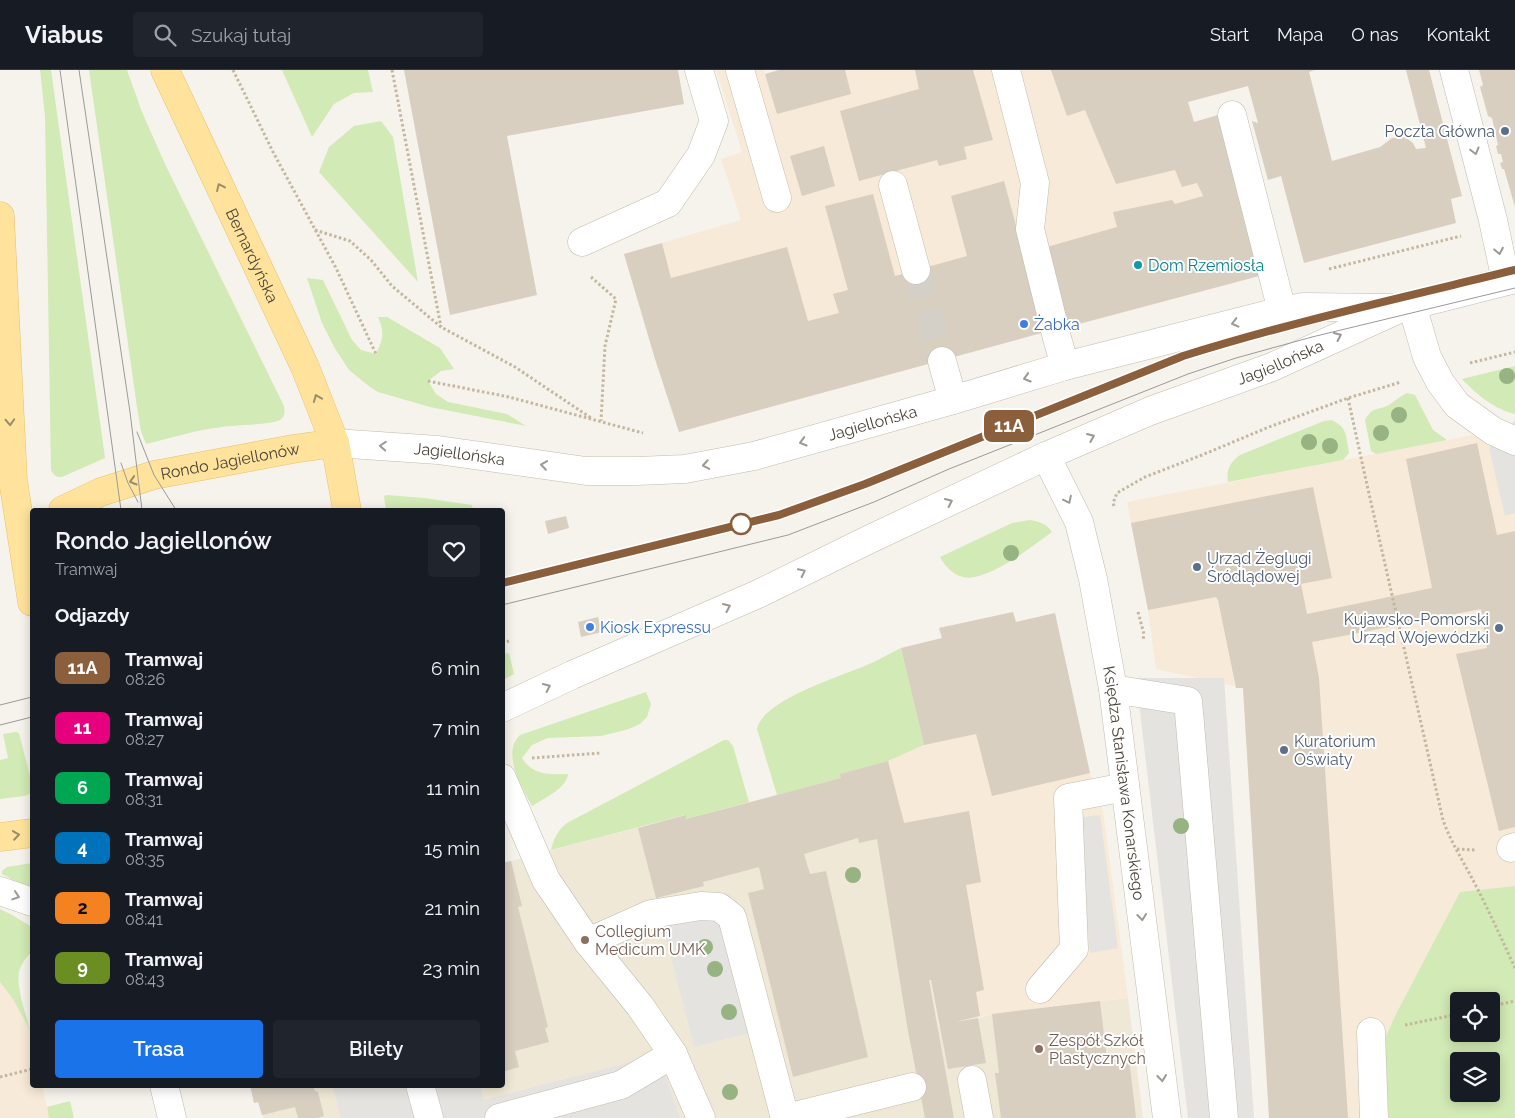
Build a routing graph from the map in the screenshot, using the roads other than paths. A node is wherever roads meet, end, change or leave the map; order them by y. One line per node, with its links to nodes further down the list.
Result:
1 (166, 70): 19 (main road, Bernardyńska, one-way to 1)
2 (699, 70): 10 (street)
3 (740, 70): 8 (street)
4 (1006, 70): 16 (street)
5 (1454, 70): 12 (street, one-way to 12)
6 (1232, 114): 14 (street)
7 (894, 184): 11 (street)
8 (777, 198)
9 (0, 216): 23 (main road, one-way to 23)
10 (582, 242)
11 (916, 270)
12 (1510, 280): 13 (street, Jagiellońska)
13 (1406, 307): 14 (street, Jagiellońska); 18 (street); 20 (street, Jagiellońska, one-way to 13)
14 (1282, 310): 16 (street, Jagiellońska, one-way to 16)
15 (942, 361): 17 (street)
16 (1066, 366): 17 (street, Jagiellońska, one-way to 17)
17 (953, 400): 19 (street, Jagiellońska, one-way to 19)
18 (1515, 441)
19 (336, 443): 21 (main road, Rondo Jagiellonów, one-way to 21); 22 (main road)
20 (1046, 456): 25 (street, Księdza Stanisława Konarskiego, one-way to 25); 26 (street, Jagiellońska, one-way to 20)
21 (67, 508)
22 (347, 508)
23 (18, 532): 24 (main road)
24 (30, 592)
25 (1123, 690): 28 (street, Księdza Stanisława Konarskiego); 48 (street)
26 (505, 707)
27 (505, 785): 33 (street)
28 (1126, 787): 34 (street); 47 (street, Księdza Stanisława Konarskiego, one-way to 47)
29 (30, 833): 30 (main road, one-way to 29)
30 (0, 837)
31 (0, 891): 32 (street, one-way to 32)
32 (30, 901)
33 (588, 942): 36 (street); 45 (street)
34 (1040, 989)
35 (1371, 1032): 49 (street)
36 (673, 1054): 43 (street); 44 (street)
37 (972, 1080): 46 (street)
38 (912, 1087): 45 (street)
39 (165, 1088): 41 (street)
40 (421, 1088): 42 (street)
41 (172, 1118)
42 (429, 1118)
43 (500, 1118)
44 (702, 1118)
45 (785, 1118)
46 (979, 1118)
47 (1167, 1118)
48 (1224, 1118)
49 (1374, 1118)

